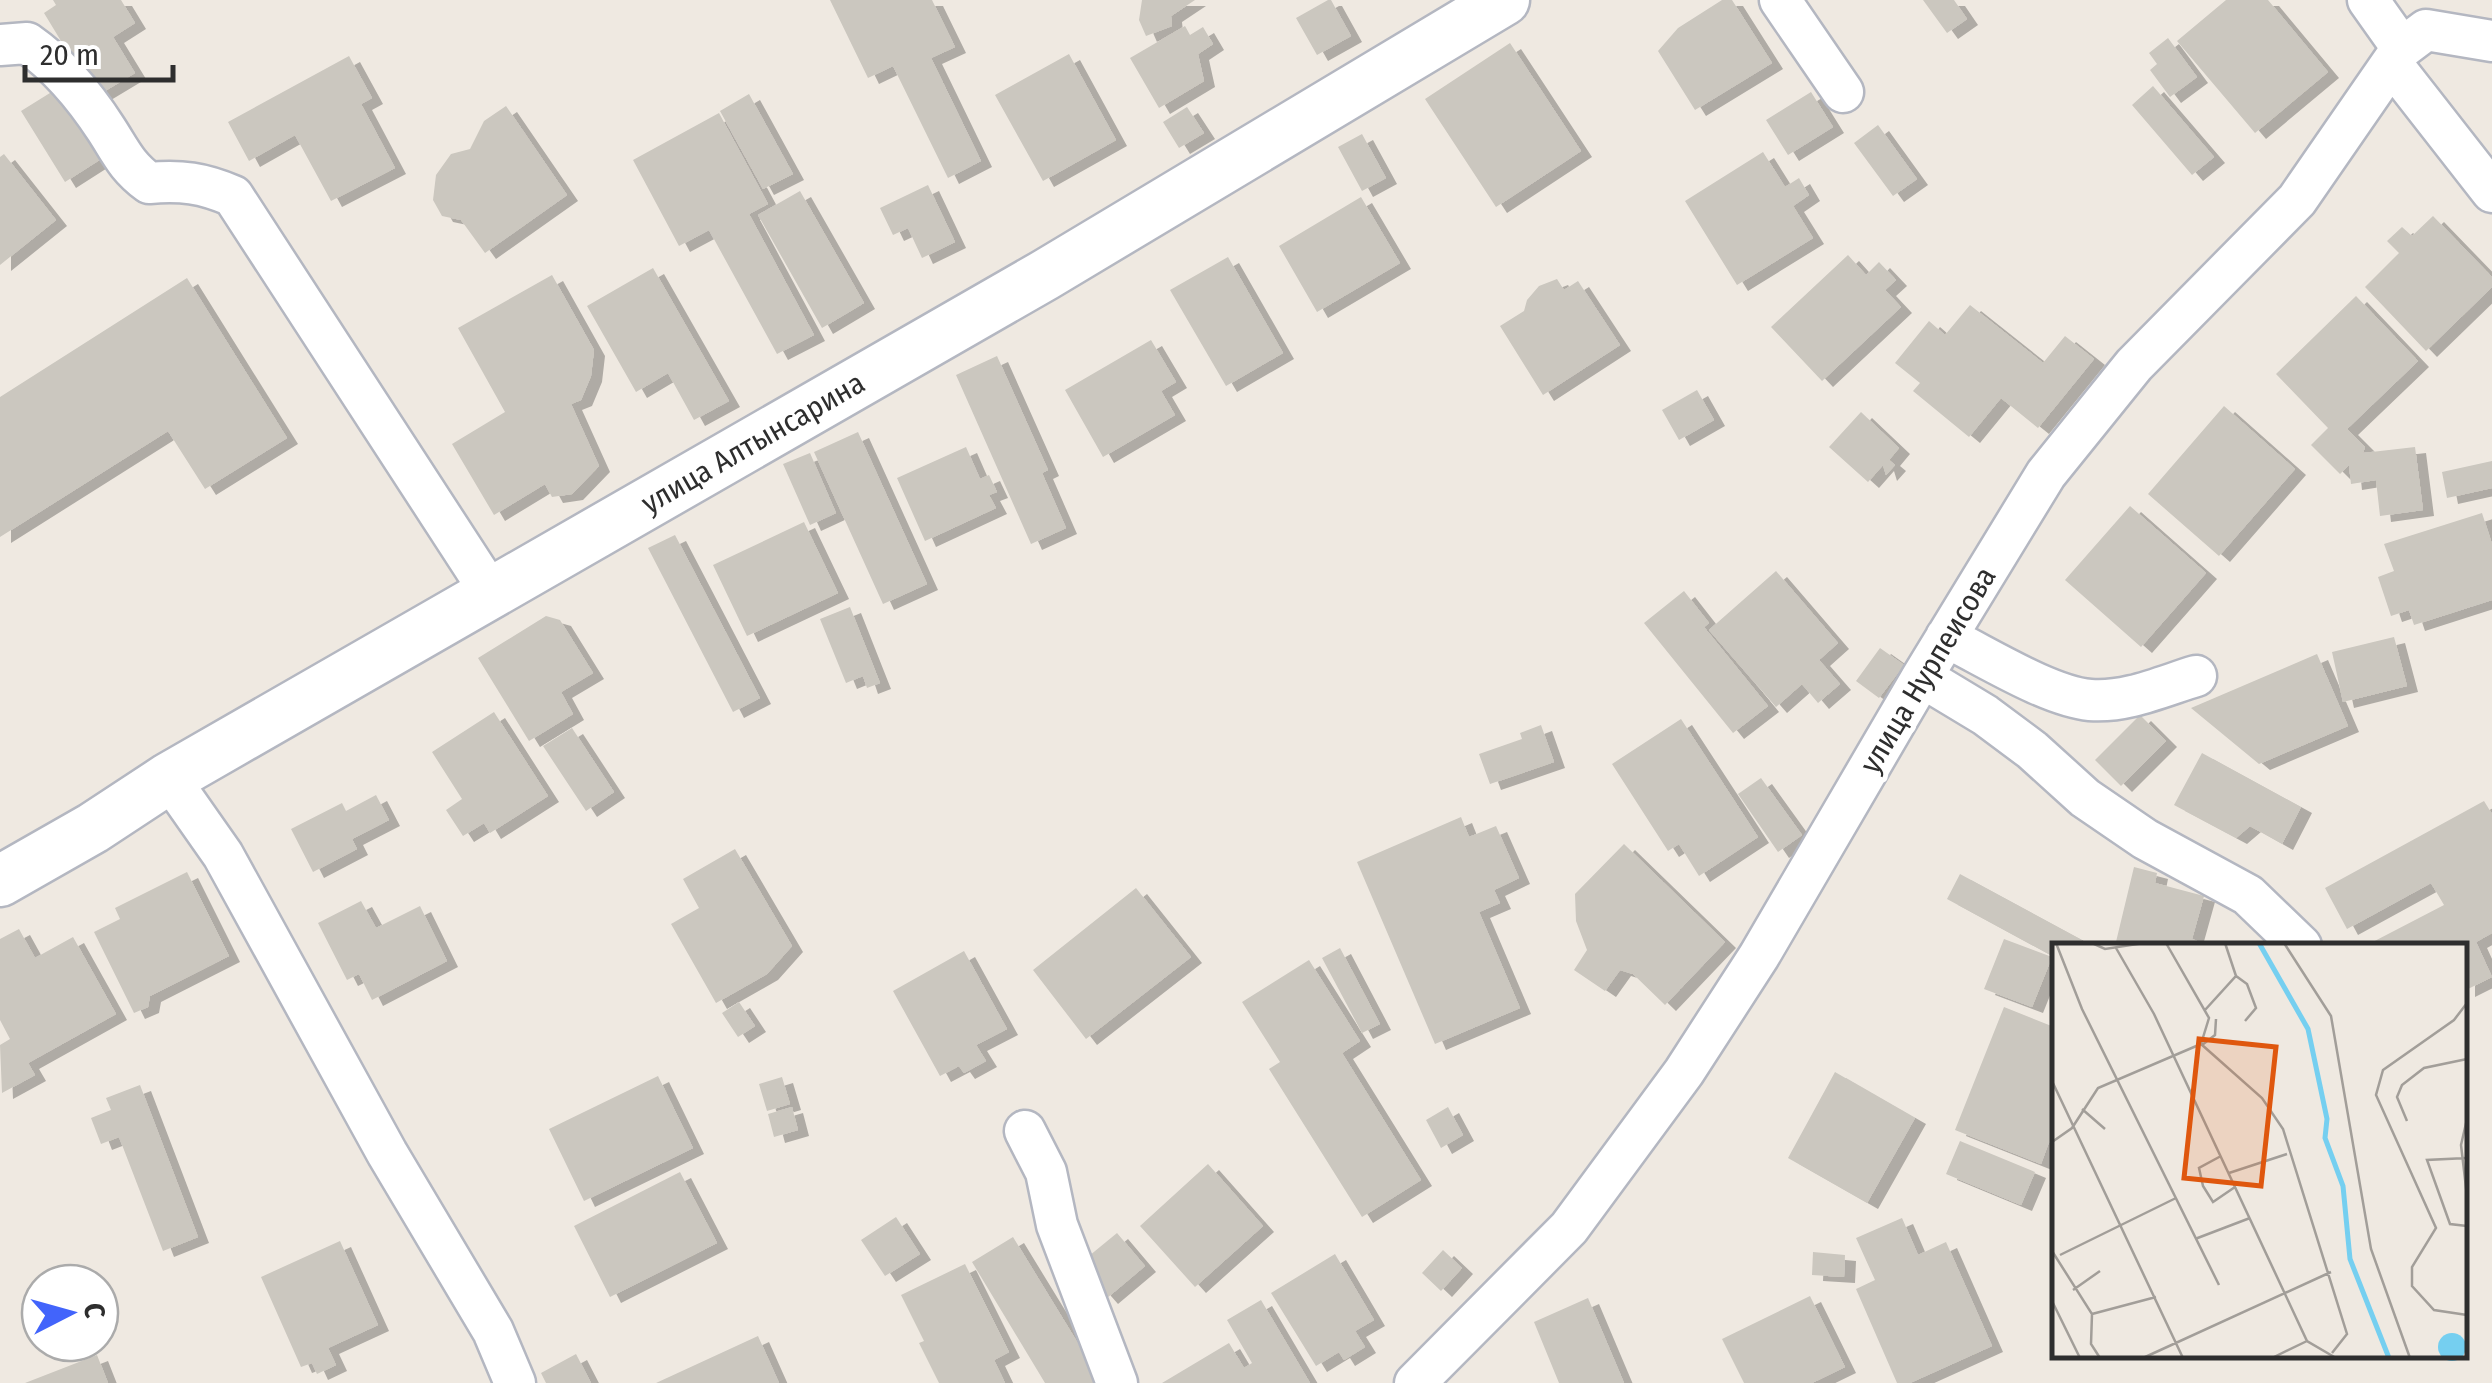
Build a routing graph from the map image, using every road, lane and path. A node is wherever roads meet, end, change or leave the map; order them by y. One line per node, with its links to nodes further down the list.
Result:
1 (1504, 0): 9 (street, улица Алтынсарина)
2 (1780, 0): 7 (street)
3 (2368, 0): 6 (street)
4 (2492, 41): 6 (street)
5 (0, 45): 9 (street)
6 (2397, 56): 8 (street); 10 (street, улица Нурпеисова)
7 (1843, 92)
8 (2492, 192)
9 (492, 593): 13 (street, улица Алтынсарина)
10 (1946, 637): 11 (street); 12 (street, улица Нурпеисова)
11 (2196, 676)
12 (1922, 677): 15 (street); 19 (street, улица Нурпеисова)
13 (169, 778): 14 (street, улица Алтынсарина); 17 (street)
14 (0, 881)
15 (2298, 943)
16 (1024, 1132): 18 (street)
17 (515, 1383)
18 (1117, 1383)
19 (1415, 1383)

